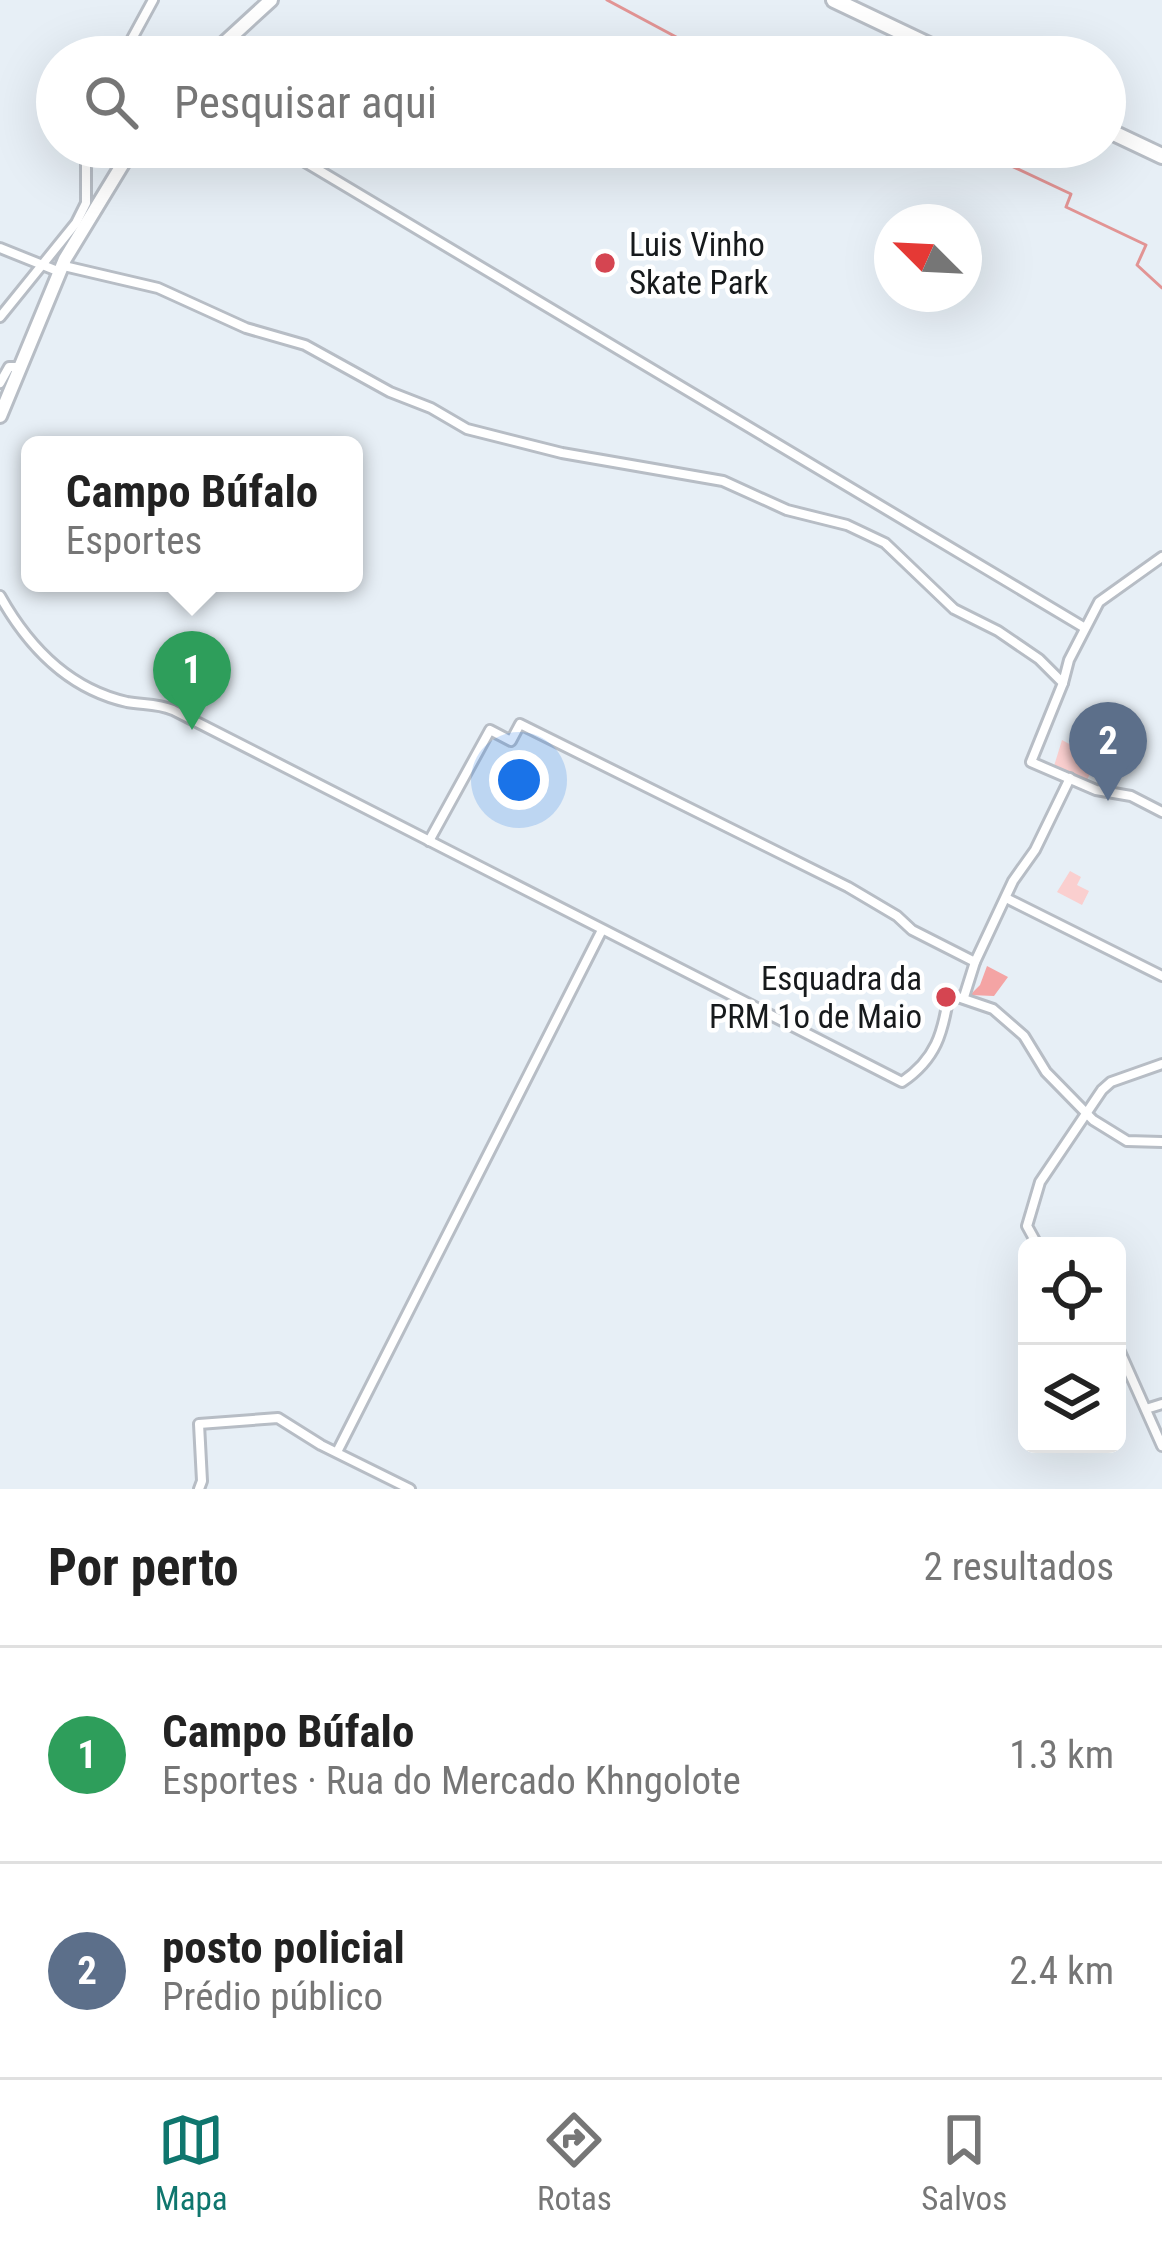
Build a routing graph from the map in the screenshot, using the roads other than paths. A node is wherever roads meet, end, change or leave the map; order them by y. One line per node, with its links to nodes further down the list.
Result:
1 (153, 0): 4 (street)
2 (273, 0): 5 (main road)
3 (834, 0): 6 (highway)
4 (133, 36)
5 (234, 36)
6 (910, 36)
7 (1126, 139): 8 (highway)
8 (1162, 155)
9 (86, 168): 13 (street)
10 (118, 168): 13 (main road)
11 (315, 168): 20 (street)
12 (0, 248): 13 (street)
13 (58, 268): 14 (street); 15 (main road); 17 (main road); 21 (street)
14 (0, 317)
15 (17, 367): 16 (street); 17 (main road)
16 (0, 382)
17 (0, 412)
18 (1162, 557): 20 (street)
19 (0, 596): 24 (street)
20 (1084, 628): 21 (street)
21 (1063, 683): 22 (street)
22 (1070, 778): 23 (street); 25 (street)
23 (1162, 812)
24 (429, 842): 26 (street); 27 (street)
25 (1006, 898): 27 (street); 28 (street)
26 (602, 930): 29 (street); 38 (street)
27 (975, 962): 29 (street)
28 (1162, 976)
29 (964, 998): 31 (street)
30 (1162, 1064): 31 (street)
31 (1088, 1114): 32 (street); 33 (street)
32 (1162, 1142)
33 (1033, 1237)
34 (1126, 1366): 36 (street)
35 (1162, 1404): 36 (street)
36 (1146, 1409): 37 (street)
37 (1162, 1446)
38 (337, 1452): 39 (street); 40 (street)
39 (199, 1489)
40 (410, 1489)

